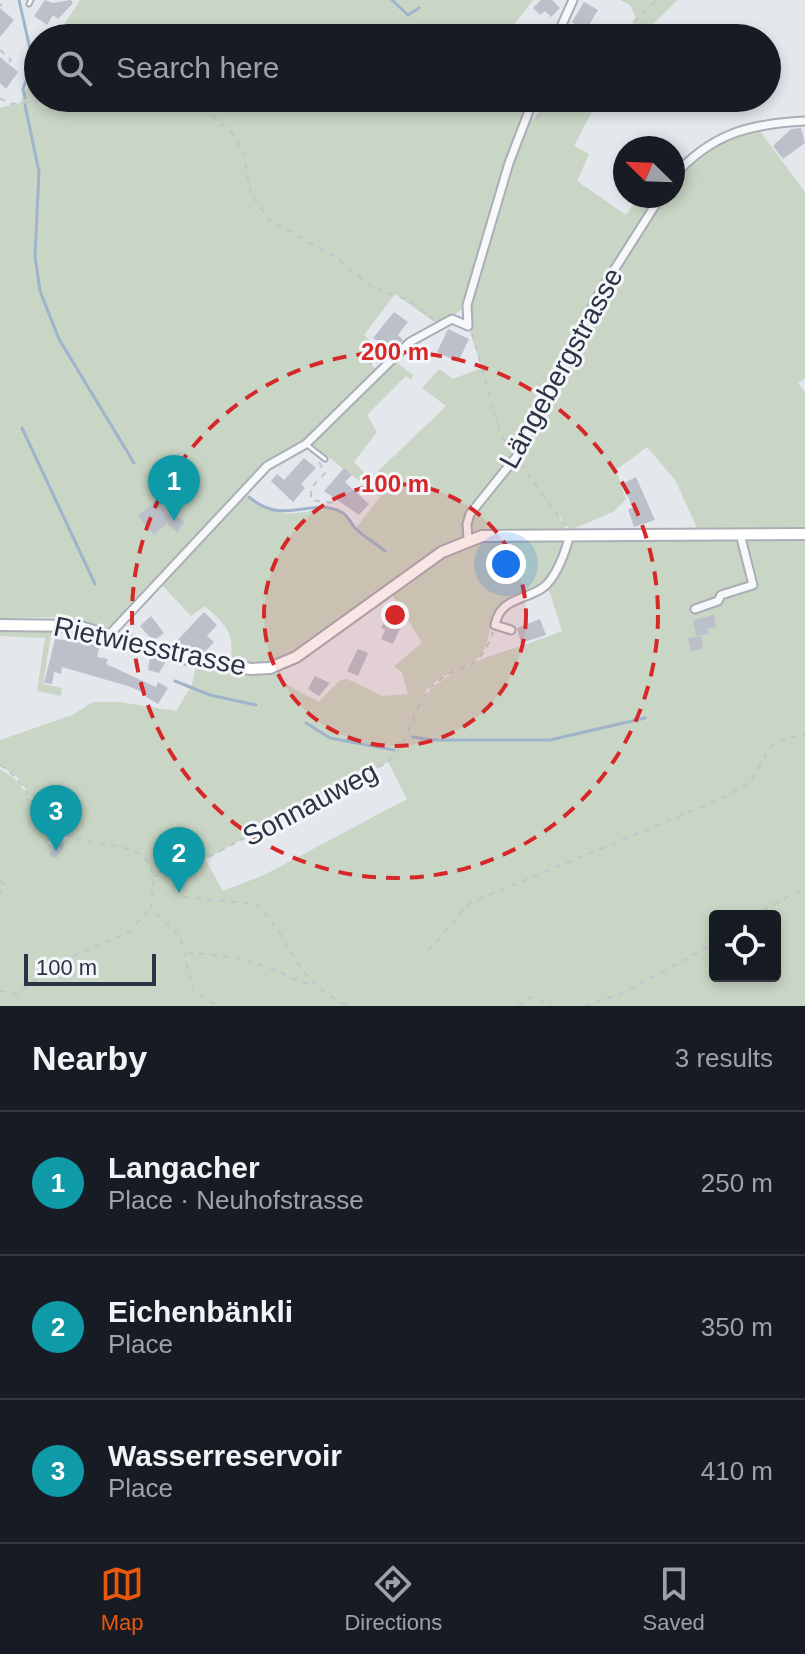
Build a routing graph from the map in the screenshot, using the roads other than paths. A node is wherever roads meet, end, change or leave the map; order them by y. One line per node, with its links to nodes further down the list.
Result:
1 (573, 0): 2 (street)
2 (562, 24)
3 (529, 112): 7 (street)
4 (805, 121): 5 (street)
5 (685, 165)
6 (653, 208): 14 (street, Längebergstrasse)
7 (467, 305): 8 (street); 8 (street)
8 (452, 319): 9 (street)
9 (306, 444): 10 (lane); 18 (street)
10 (325, 459)
11 (570, 534): 12 (main road, Rietwiesstrasse); 14 (main road, Rietwiesstrasse); 17 (street)
12 (740, 534): 13 (main road, Rietwiesstrasse); 15 (street)
13 (805, 534)
14 (468, 539): 18 (main road, Rietwiesstrasse)
15 (695, 609)
16 (0, 625): 18 (main road, Rietwiesstrasse)
17 (511, 630)
18 (110, 634)

